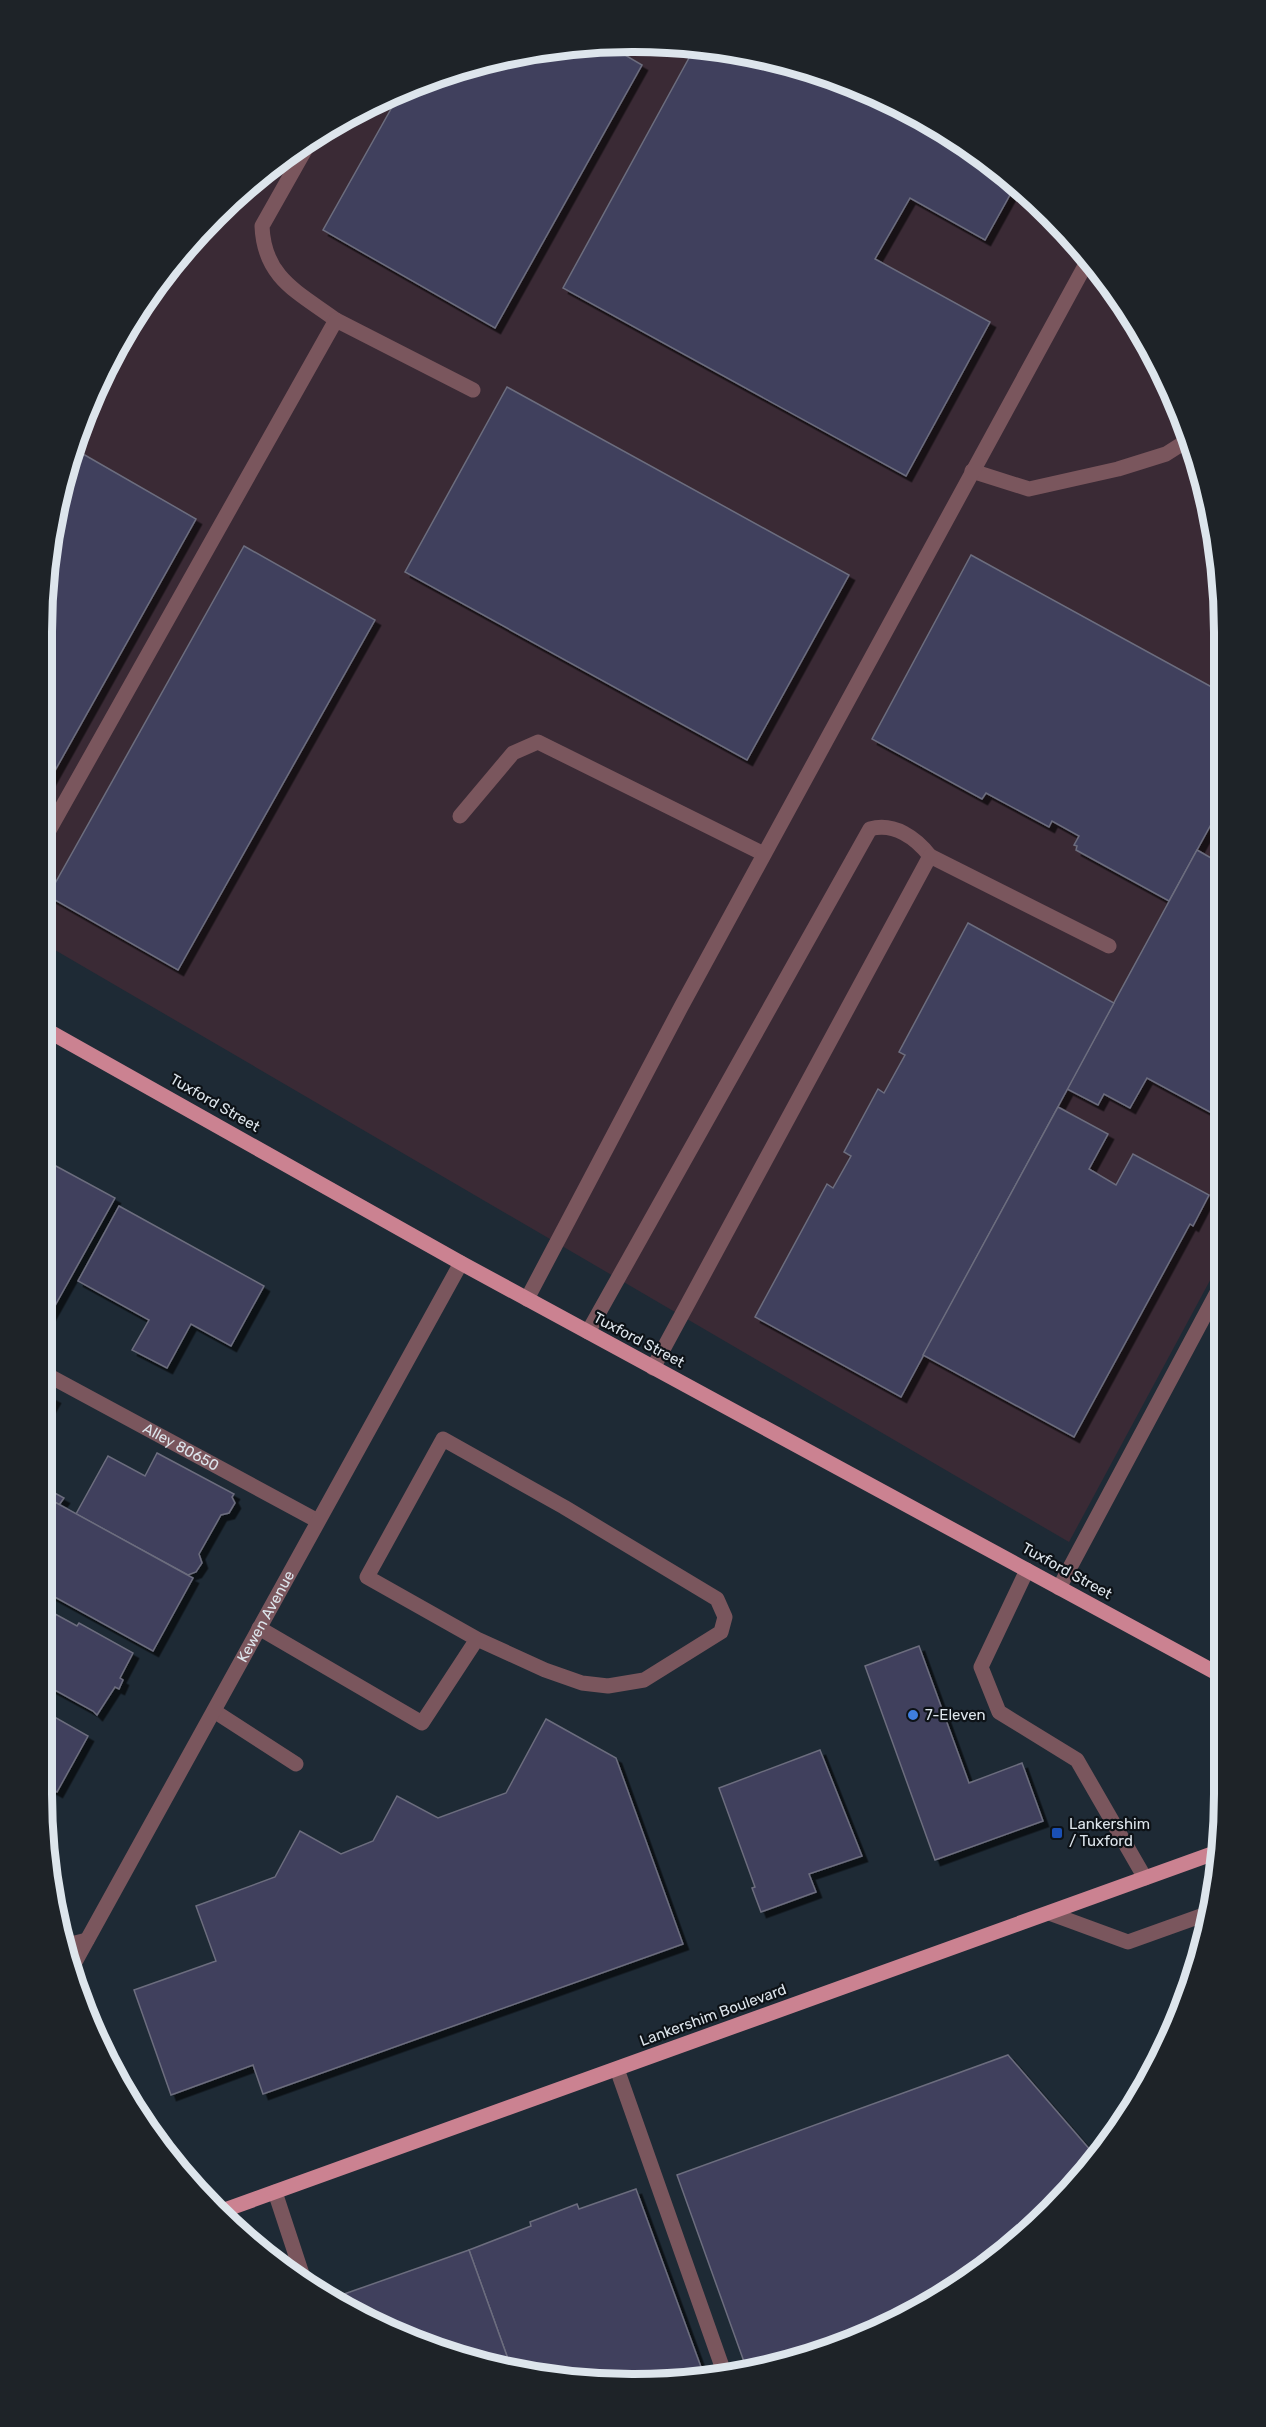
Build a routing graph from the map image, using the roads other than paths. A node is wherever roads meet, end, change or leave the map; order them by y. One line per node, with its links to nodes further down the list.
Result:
1 (301, 156): 3 (street)
2 (1084, 268): 6 (street)
3 (336, 320): 4 (street); 8 (street)
4 (473, 390)
5 (1182, 444): 6 (street)
6 (972, 471): 9 (street)
7 (460, 816): 9 (street)
8 (52, 825)
9 (764, 854): 15 (street)
10 (930, 856): 11 (street); 16 (street); 17 (street)
11 (1109, 946)
12 (52, 1033): 13 (main road, Tuxford Street)
13 (461, 1263): 15 (main road, Tuxford Street); 19 (street, Kewen Avenue)
14 (1214, 1298): 21 (street)
15 (527, 1299): 16 (main road, Tuxford Street)
16 (588, 1332): 17 (main road, Tuxford Street)
17 (653, 1368): 20 (main road, Tuxford Street)
18 (52, 1377): 19 (street, Alley 80650)
19 (318, 1521): 22 (street, Kewen Avenue)
20 (1027, 1570): 21 (main road, Tuxford Street); 28 (street)
21 (1059, 1588): 24 (main road, Tuxford Street)
22 (259, 1628): 23 (street); 25 (street, Kewen Avenue)
23 (477, 1639): 23 (street)
24 (1214, 1672)
25 (214, 1711): 26 (street); 31 (street, Kewen Avenue)
26 (296, 1764)
27 (1210, 1855): 28 (main road, Lankershim Boulevard)
28 (1145, 1878): 29 (main road, Lankershim Boulevard)
29 (1049, 1912): 30 (street); 34 (main road, Lankershim Boulevard)
30 (1200, 1916)
31 (87, 1941): 32 (street); 33 (street, Kewen Avenue)
32 (72, 1944)
33 (77, 1959)
34 (617, 2069): 35 (main road, Lankershim Boulevard); 38 (street)
35 (275, 2192): 36 (main road, Lankershim Boulevard); 37 (street)
36 (228, 2209)
37 (301, 2270)
38 (722, 2367)

